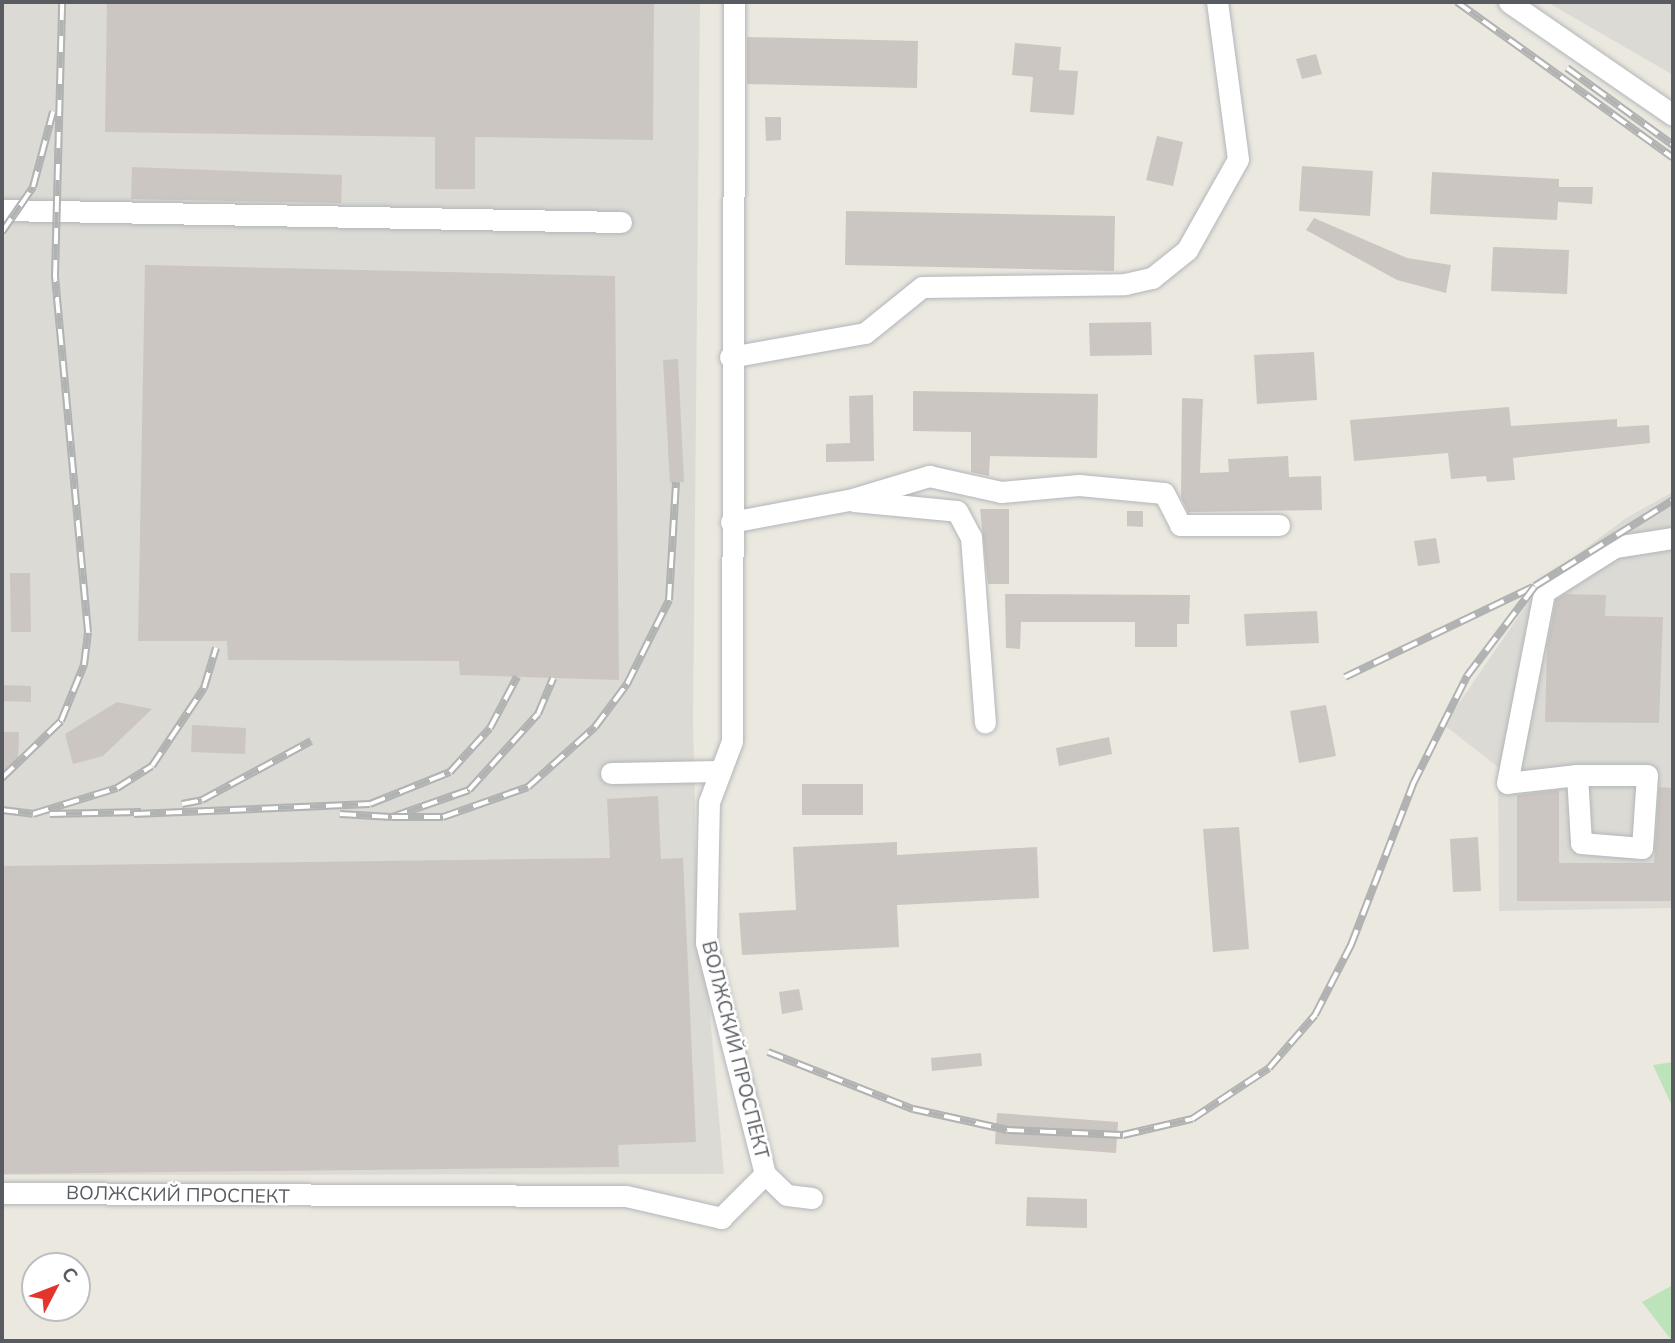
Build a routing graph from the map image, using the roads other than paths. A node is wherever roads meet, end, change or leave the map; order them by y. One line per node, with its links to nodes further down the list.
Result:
1 (733, 2): 7 (street, ВОЛЖСКИЙ ПРОСПЕКТ)
2 (1217, 2): 7 (street)
3 (1509, 2): 4 (street)
4 (1673, 115)
5 (2, 210): 6 (street)
6 (621, 222)
7 (730, 357): 9 (street, ВОЛЖСКИЙ ПРОСПЕКТ)
8 (849, 500): 9 (street); 10 (street); 12 (street)
9 (731, 522): 13 (street, ВОЛЖСКИЙ ПРОСПЕКТ)
10 (1279, 525)
11 (1673, 538): 15 (street)
12 (985, 722)
13 (720, 771): 14 (street); 16 (street, ВОЛЖСКИЙ ПРОСПЕКТ)
14 (611, 774)
15 (1577, 775): 15 (street)
16 (765, 1174): 17 (street, ВОЛЖСКИЙ ПРОСПЕКТ); 18 (street)
17 (2, 1194)
18 (812, 1198)

